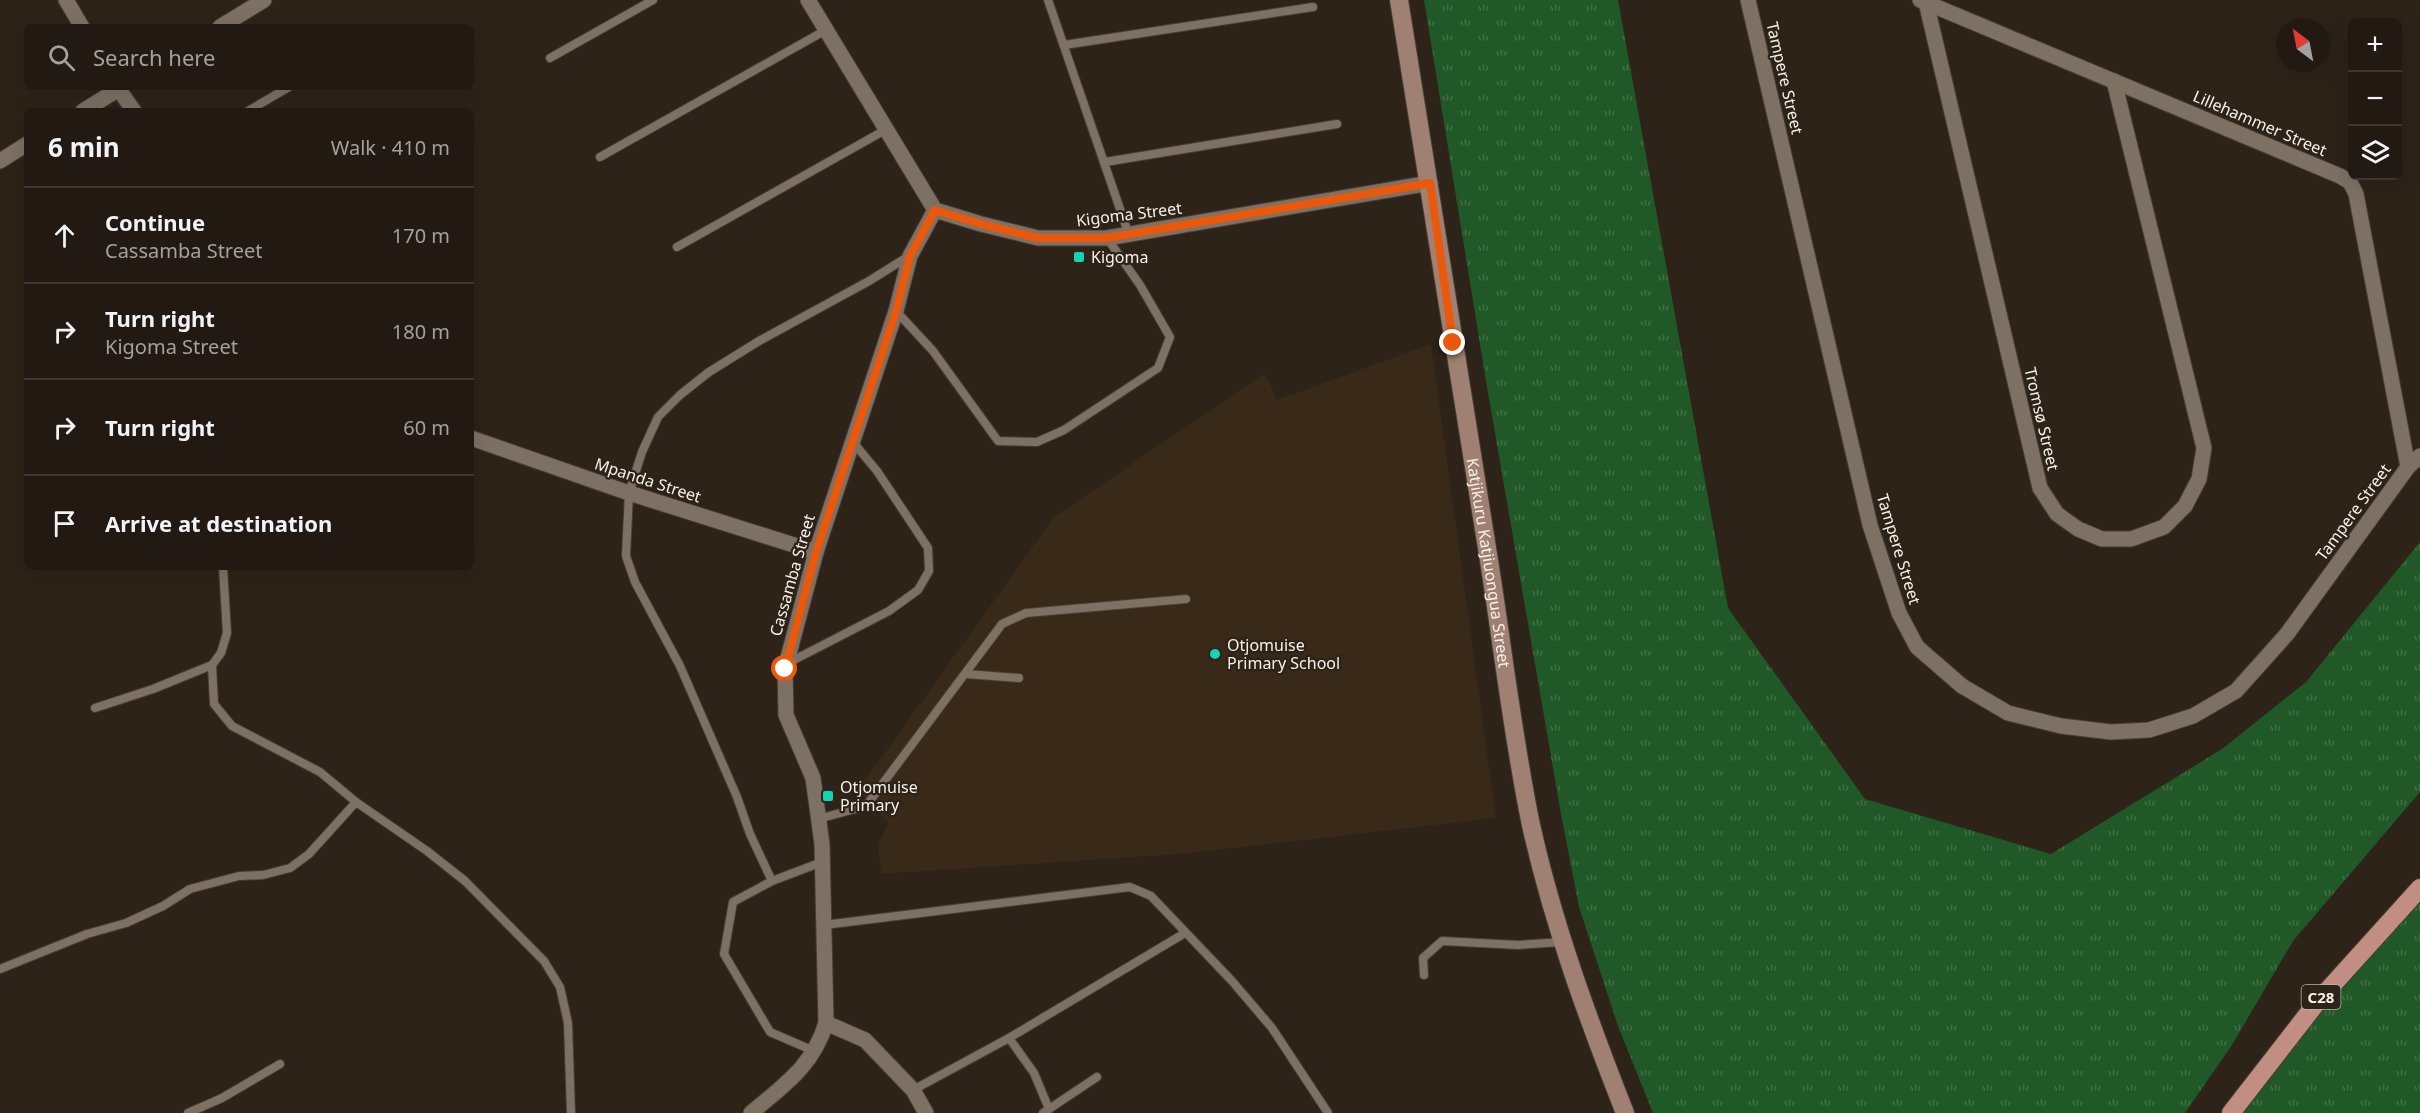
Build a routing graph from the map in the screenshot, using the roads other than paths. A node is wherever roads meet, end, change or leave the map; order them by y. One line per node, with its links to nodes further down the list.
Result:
1 (66, 0): 10 (street)
2 (264, 0): 11 (street)
3 (652, 0): 14 (lane)
4 (808, 0): 12 (street)
5 (1048, 0): 13 (lane)
6 (1399, 0): 28 (street, Katjikuru Katjiuongua Street)
7 (1749, 0): 38 (street, Tampere Street)
8 (1923, 1): 15 (street, Lillehammer Street); 15 (street, Tromsø Street)
9 (1313, 7): 13 (lane)
10 (80, 24)
11 (225, 24)
12 (826, 30): 23 (street); 25 (lane)
13 (1064, 45): 27 (lane)
14 (550, 58)
15 (2114, 81): 38 (street, Lillehammer Street)
16 (117, 90): 19 (street)
17 (121, 90): 20 (street)
18 (285, 90): 21 (lane)
19 (87, 108)
20 (132, 108)
21 (253, 108)
22 (1338, 124): 27 (lane)
23 (887, 129): 29 (street); 32 (lane)
24 (24, 146): 26 (street)
25 (600, 157)
26 (0, 160)
27 (1105, 162): 30 (lane)
28 (1430, 183): 30 (street, Kigoma Street); 55 (street, Katjikuru Katjiuongua Street)
29 (935, 210): 31 (street, Kigoma Street); 33 (street, Cassamba Street)
30 (1129, 235): 31 (street, Kigoma Street)
31 (1107, 238): 34 (lane)
32 (677, 247)
33 (910, 256): 34 (street, Cassamba Street); 39 (lane)
34 (896, 311): 36 (street, Cassamba Street)
35 (474, 439): 39 (street, Mpanda Street)
36 (852, 441): 40 (street, Cassamba Street); 43 (lane)
37 (2420, 456): 38 (street, Tampere Street)
38 (2408, 467)
39 (629, 493): 40 (street, Mpanda Street); 51 (lane)
40 (816, 552): 43 (street, Cassamba Street)
41 (223, 570): 44 (lane)
42 (1186, 599): 45 (lane)
43 (786, 664): 49 (street, Cassamba Street)
44 (212, 665): 47 (lane); 48 (lane)
45 (966, 674): 46 (lane); 49 (lane)
46 (1018, 678)
47 (94, 708)
48 (356, 802): 56 (lane); 66 (lane)
49 (819, 819): 50 (street, Cassamba Street)
50 (822, 862): 51 (lane); 53 (street, Cassamba Street)
51 (772, 881): 60 (lane)
52 (2420, 888): 71 (main road, C28)
53 (824, 925): 54 (lane); 58 (street, Cassamba Street)
54 (1185, 933): 59 (lane); 69 (lane)
55 (1562, 942): 57 (lane); 70 (street, Katjikuru Katjiuongua Street)
56 (0, 969)
57 (1424, 975)
58 (826, 1023): 60 (street, Cassamba Street); 63 (street)
59 (1009, 1038): 63 (lane); 64 (lane)
60 (814, 1052): 67 (street, Cassamba Street)
61 (280, 1064): 65 (lane)
62 (1097, 1077): 64 (lane)
63 (914, 1090): 68 (street)
64 (1046, 1111)
65 (188, 1113)
66 (571, 1113)
67 (751, 1113)
68 (926, 1113)
69 (1329, 1113)
70 (1625, 1113)
71 (2231, 1113)

